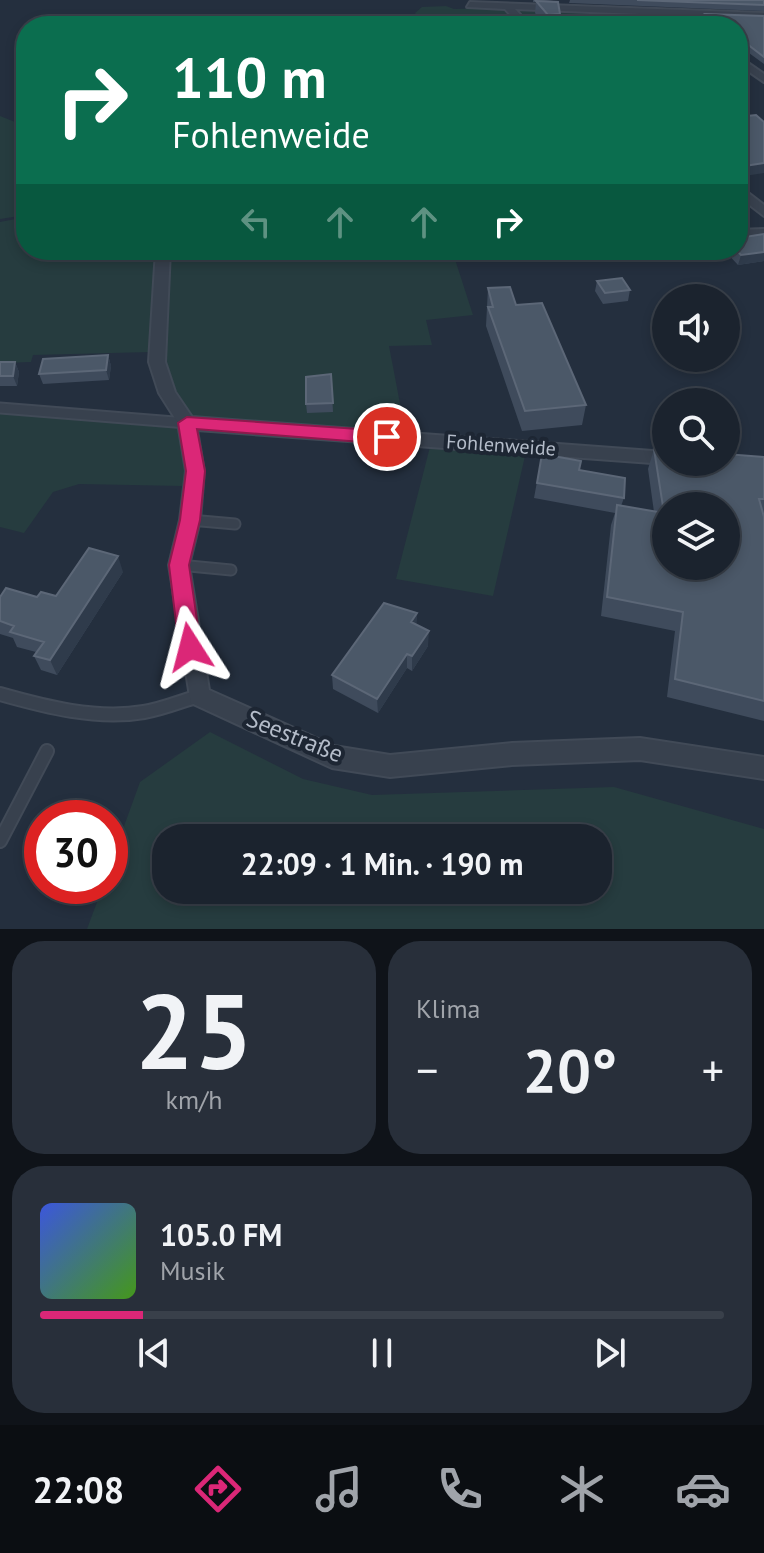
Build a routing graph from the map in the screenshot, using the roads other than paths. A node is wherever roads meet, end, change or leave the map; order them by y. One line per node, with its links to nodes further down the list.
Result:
1 (670, 0): 5 (street)
2 (470, 5): 3 (street)
3 (507, 6): 4 (street); 6 (street)
4 (574, 9): 5 (street)
5 (673, 15): 7 (street)
6 (516, 16)
7 (718, 16)
8 (748, 67): 9 (street)
9 (764, 79)
10 (748, 198): 11 (street)
11 (764, 212)
12 (162, 260): 14 (street)
13 (0, 408): 14 (lane, Fohlenweide)
14 (187, 423): 15 (street, Fohlenweide); 16 (street)
15 (652, 457)
16 (190, 520): 17 (lane); 18 (street)
17 (235, 524)
18 (179, 565): 19 (lane); 21 (street)
19 (231, 570)
20 (0, 694): 21 (lane)
21 (199, 696): 23 (street, Seestraße)
22 (47, 751): 24 (lane)
23 (764, 768)
24 (0, 841)

